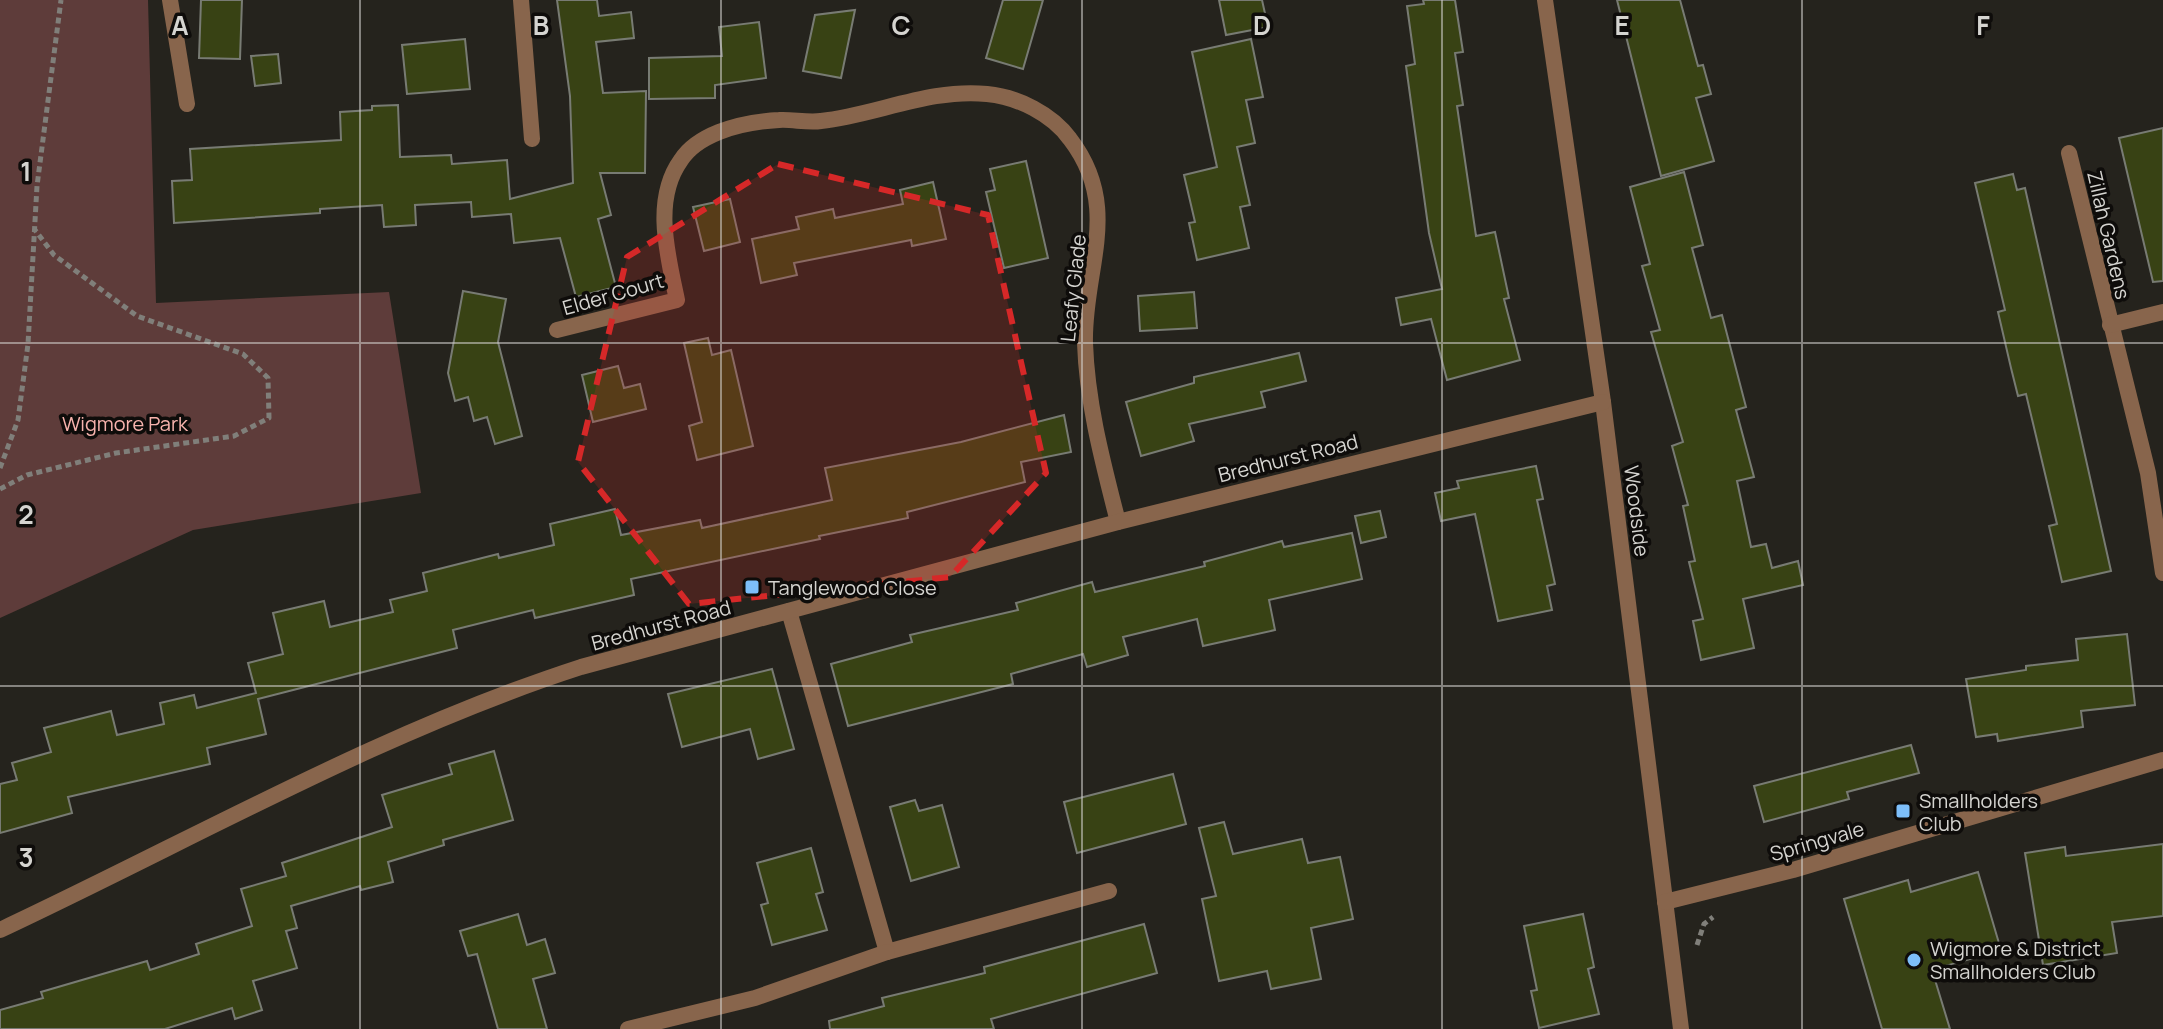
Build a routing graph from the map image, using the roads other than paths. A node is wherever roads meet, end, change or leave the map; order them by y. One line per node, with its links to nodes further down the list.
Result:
1 (170, 0): 4 (street)
2 (521, 0): 6 (street)
3 (1545, 0): 11 (street, Woodside)
4 (187, 104)
5 (819, 122): 10 (street, Elder Court); 12 (street, Leafy Glade)
6 (532, 139)
7 (2069, 153): 9 (street, Zillah Gardens)
8 (2163, 312): 9 (street, Zillah Gardens)
9 (2110, 325): 13 (street, Zillah Gardens)
10 (557, 330)
11 (1603, 402): 12 (street, Bredhurst Road); 17 (street, Woodside)
12 (1118, 522): 14 (street, Bredhurst Road)
13 (2163, 573)
14 (789, 611): 18 (street, Bredhurst Road); 19 (street)
15 (2163, 760): 17 (street, Springvale)
16 (1109, 891): 19 (street)
17 (1665, 902): 21 (street, Woodside)
18 (0, 930)
19 (887, 952): 20 (street)
20 (628, 1029)
21 (1681, 1029)

